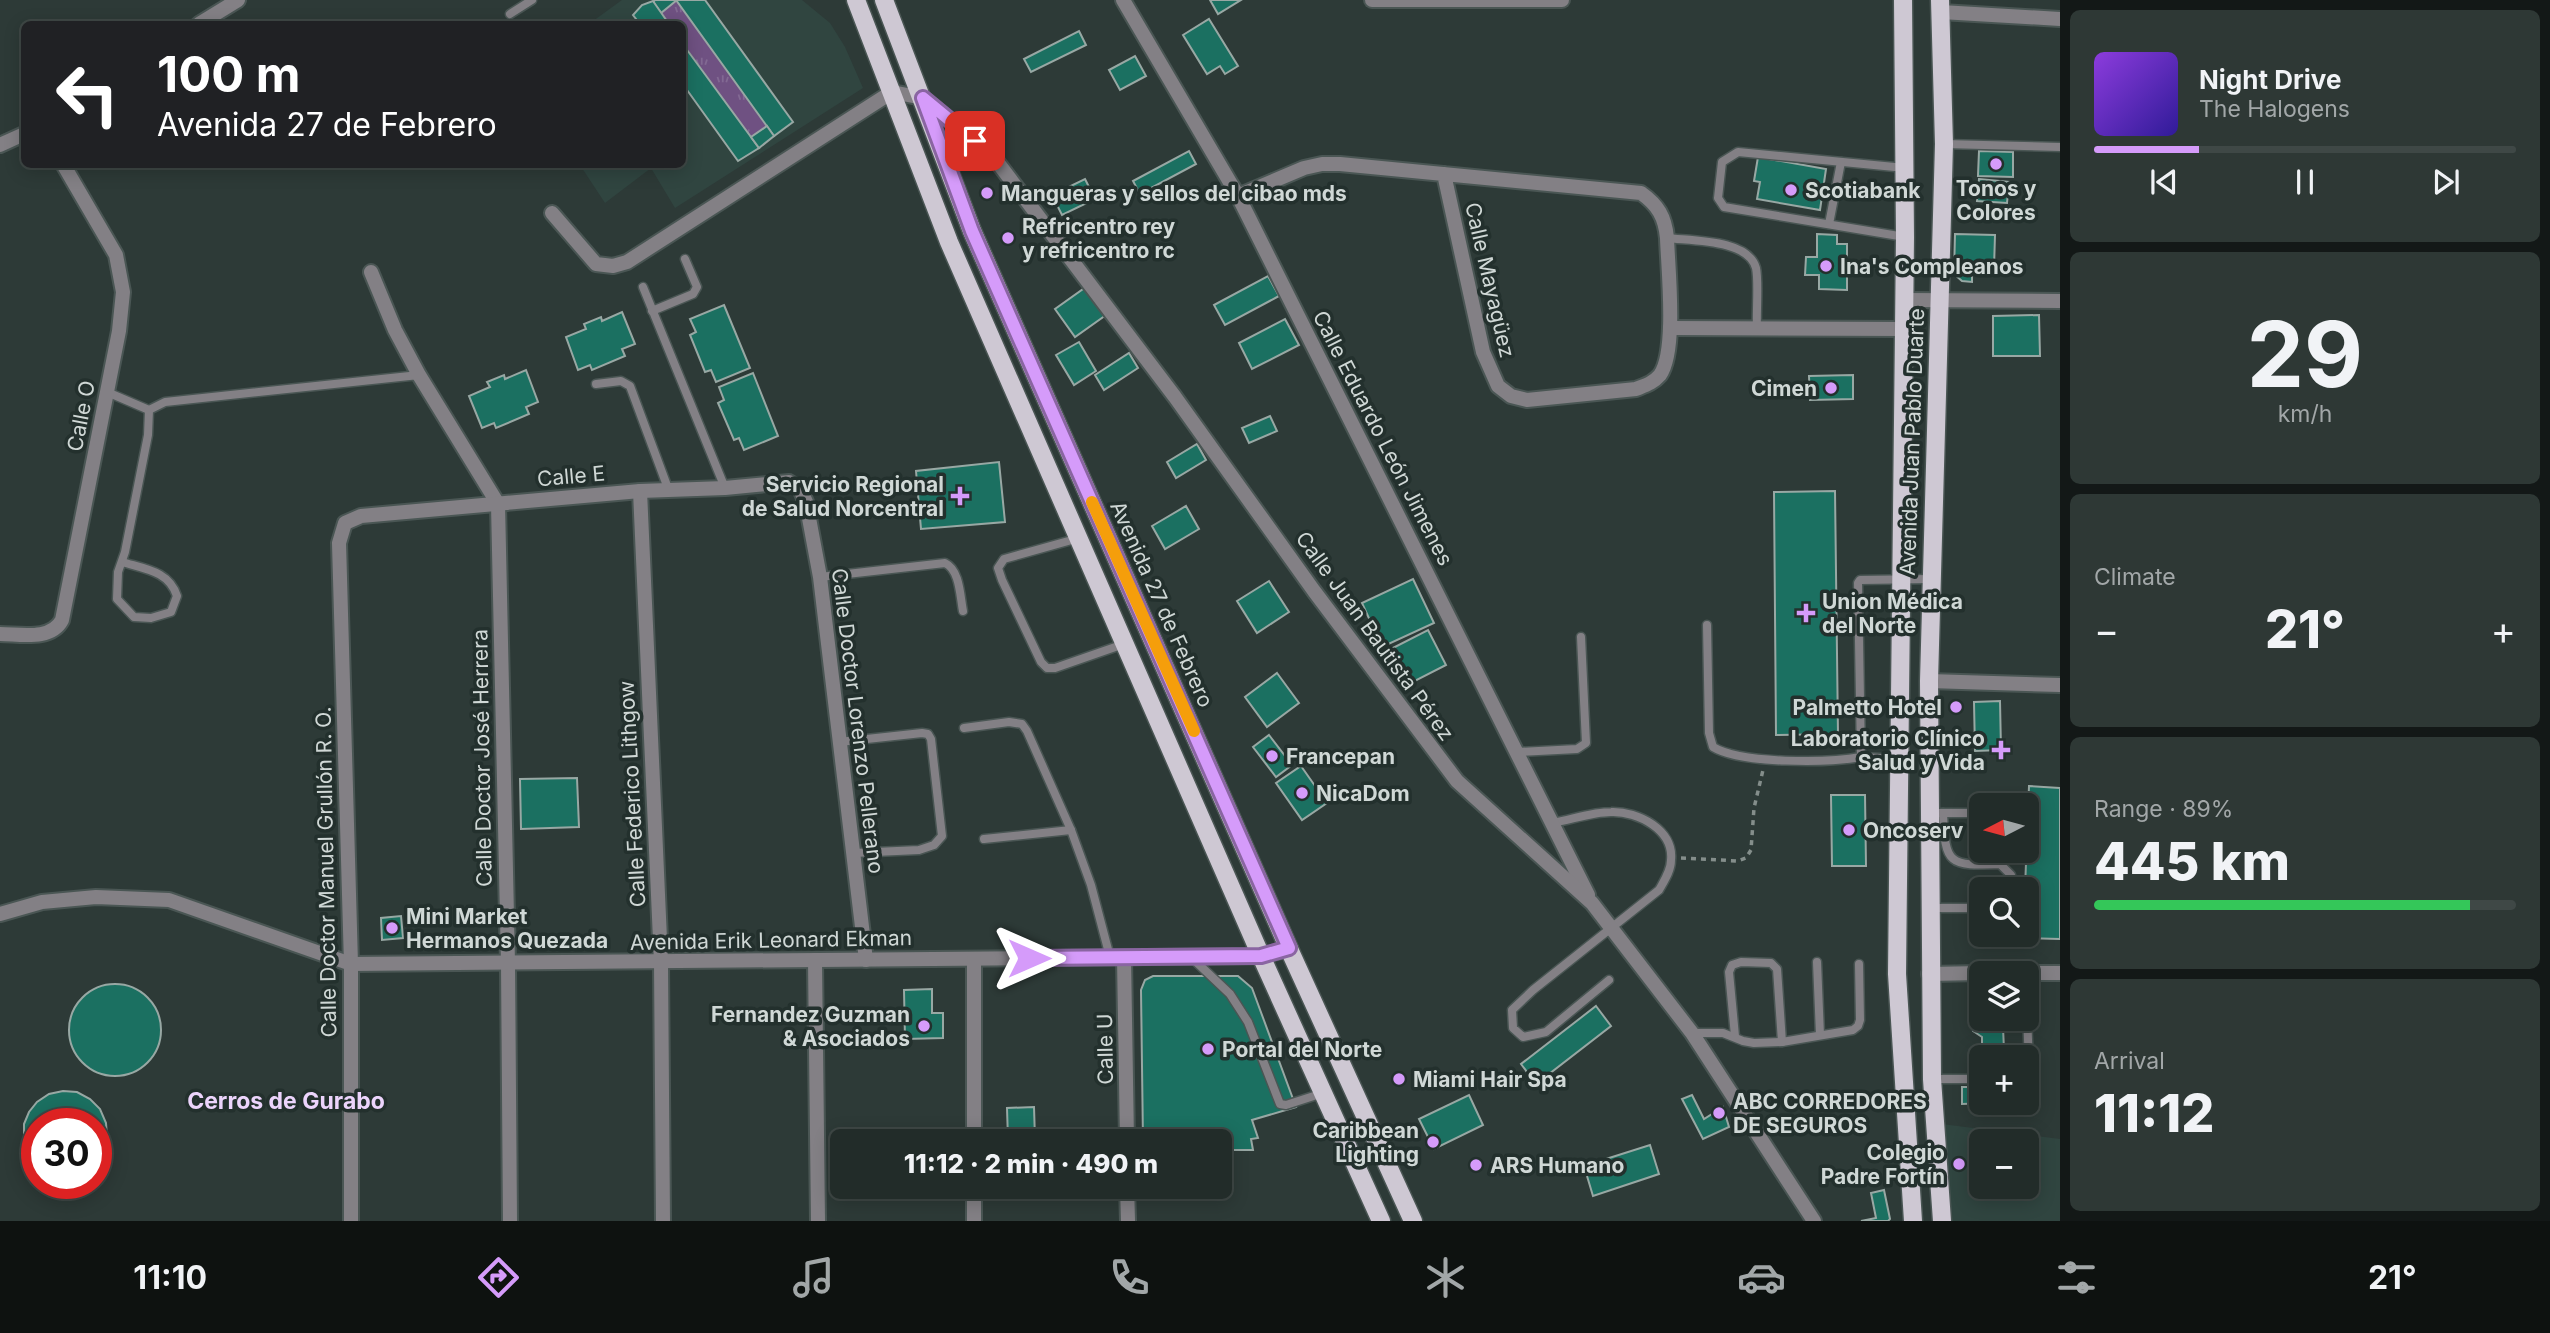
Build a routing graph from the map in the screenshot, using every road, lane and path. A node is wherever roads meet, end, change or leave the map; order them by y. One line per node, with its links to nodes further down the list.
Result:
1 (238, 0): 13 (street)
2 (532, 0): 11 (lane)
3 (856, 0): 14 (main road)
4 (884, 0): 15 (main road, Avenida 27 de Febrero)
5 (1123, 0): 24 (street, Calle Eduardo León Jimenes)
6 (1372, 0): 7 (street)
7 (1381, 0): 8 (street)
8 (1562, 0)
9 (1903, 0): 22 (main road, Avenida Juan Pablo Duarte)
10 (1941, 6): 12 (street); 17 (main road, Avenida Juan Pablo Duarte)
11 (510, 14)
12 (2060, 19)
13 (204, 21)
14 (892, 92): 15 (street, Calle Juan Bautista Pérez); 25 (street); 49 (main road)
15 (923, 98): 75 (street, Calle Juan Bautista Pérez); 80 (main road, Avenida 27 de Febrero)
16 (21, 135): 18 (street)
17 (1944, 144): 19 (lane); 33 (main road, Avenida Juan Pablo Duarte)
18 (0, 145)
19 (2060, 147)
20 (1842, 162): 22 (lane); 26 (lane); 26 (lane)
21 (65, 168): 41 (street, Calle O)
22 (1905, 168): 27 (main road, Avenida Juan Pablo Duarte)
23 (1444, 174): 24 (street, Calle Mayagüez); 28 (street, Calle Mayagüez); 36 (street, Calle Mayagüez)
24 (1238, 196): 63 (street, Calle Eduardo León Jimenes)
25 (552, 213)
26 (1829, 224): 27 (lane)
27 (1905, 237): 32 (main road, Avenida Juan Pablo Duarte)
28 (1667, 238): 36 (street, Calle Mayagüez); 37 (lane)
29 (685, 259): 35 (lane)
30 (371, 272): 39 (street)
31 (643, 288): 35 (lane)
32 (1905, 300): 33 (street); 38 (main road, Avenida Juan Pablo Duarte)
33 (1939, 301): 34 (street); 52 (main road, Avenida Juan Pablo Duarte)
34 (2060, 302)
35 (652, 311): 43 (lane)
36 (1670, 328): 37 (street)
37 (1757, 329): 38 (street)
38 (1905, 330): 53 (main road, Avenida Juan Pablo Duarte)
39 (419, 374): 42 (lane); 47 (street)
40 (596, 384): 46 (lane)
41 (107, 392): 42 (lane); 56 (street, Calle O)
42 (149, 410): 50 (lane)
43 (725, 488): 44 (street, Calle E); 46 (street, Calle E)
44 (800, 489): 51 (street, Calle Doctor Lorenzo Pellerano)
45 (640, 491): 46 (street, Calle E); 47 (street, Calle E); 87 (street, Calle Federico Lithgow)
46 (668, 491)
47 (498, 504): 48 (street, Calle E); 89 (street, Calle Doctor José Herrera)
48 (345, 523): 90 (street, Calle Doctor Manuel Grullón R. O.)
49 (1079, 538): 58 (main road); 58 (lane)
50 (122, 562): 50 (lane)
51 (820, 577): 54 (lane); 62 (street, Calle Doctor Lorenzo Pellerano)
52 (1930, 579): 53 (lane); 59 (main road, Avenida Juan Pablo Duarte)
53 (1902, 580): 64 (lane); 65 (main road, Avenida Juan Pablo Duarte)
54 (963, 611)
55 (1707, 625): 66 (lane)
56 (0, 634)
57 (1581, 637): 63 (lane)
58 (1125, 643): 81 (main road)
59 (1929, 681): 60 (street); 67 (main road, Avenida Juan Pablo Duarte)
60 (2060, 685)
61 (964, 728): 70 (lane)
62 (839, 742): 72 (street, Calle Doctor Lorenzo Pellerano); 72 (lane)
63 (1517, 752): 69 (street, Calle Eduardo León Jimenes)
64 (1861, 757): 65 (lane); 66 (lane)
65 (1898, 759): 106 (main road, Avenida Juan Pablo Duarte)
66 (1765, 760): 73 (path)
67 (1936, 813): 68 (lane); 74 (lane); 76 (main road, Avenida Juan Pablo Duarte)
68 (1969, 813)
69 (1552, 823): 73 (lane); 75 (street, Calle Eduardo León Jimenes)
70 (1071, 830): 71 (lane); 82 (lane)
71 (984, 839)
72 (853, 853): 86 (street, Calle Doctor Lorenzo Pellerano)
73 (1672, 857): 79 (lane)
74 (2011, 877)
75 (1591, 903): 79 (street, Calle Juan Bautista Pérez)
76 (1929, 908): 77 (lane); 95 (main road, Avenida Juan Pablo Duarte)
77 (1969, 908)
78 (0, 914): 90 (street, Avenida Erik Leonard Ekman)
79 (1612, 929): 96 (lane); 97 (street, Calle Juan Bautista Pérez)
80 (1289, 948): 81 (street, Avenida Erik Leonard Ekman); 116 (main road, Avenida 27 de Febrero)
81 (1261, 956): 83 (street, Avenida Erik Leonard Ekman); 103 (main road)
82 (1117, 957): 83 (street, Avenida Erik Leonard Ekman); 84 (street, Avenida Erik Leonard Ekman); 105 (street, Calle U)
83 (1190, 957): 103 (lane)
84 (974, 959): 86 (street, Avenida Erik Leonard Ekman); 104 (street)
85 (815, 960): 86 (street, Avenida Erik Leonard Ekman); 87 (street, Avenida Erik Leonard Ekman); 112 (street)
86 (866, 960)
87 (661, 962): 89 (street, Avenida Erik Leonard Ekman); 111 (street, Calle Federico Lithgow)
88 (1817, 962): 98 (lane)
89 (508, 963): 90 (street, Avenida Erik Leonard Ekman); 110 (street, Calle Doctor José Herrera)
90 (351, 964): 109 (street, Calle Doctor Manuel Grullón R. O.)
91 (1859, 964): 98 (lane)
92 (2060, 972): 94 (street)
93 (1969, 973): 95 (street)
94 (2039, 973)
95 (1930, 974): 101 (main road, Avenida Juan Pablo Duarte)
96 (1609, 980)
97 (1692, 1033): 99 (lane); 117 (street, Calle Juan Bautista Pérez)
98 (1820, 1035): 100 (lane)
99 (1735, 1036): 100 (lane); 100 (lane)
100 (1782, 1042)
101 (1931, 1079): 102 (lane); 120 (main road, Avenida Juan Pablo Duarte)
102 (1969, 1079)
103 (1324, 1093): 115 (main road)
104 (974, 1129)
105 (1126, 1129)
106 (1911, 1194): 118 (main road); 119 (main road, Avenida Juan Pablo Duarte)
107 (974, 1199): 113 (street)
108 (1128, 1199): 114 (street)
109 (351, 1221)
110 (510, 1221)
111 (663, 1221)
112 (818, 1221)
113 (974, 1221)
114 (1128, 1221)
115 (1381, 1221)
116 (1413, 1221)
117 (1814, 1221)
118 (1904, 1221)
119 (1913, 1221)
120 (1942, 1221)

